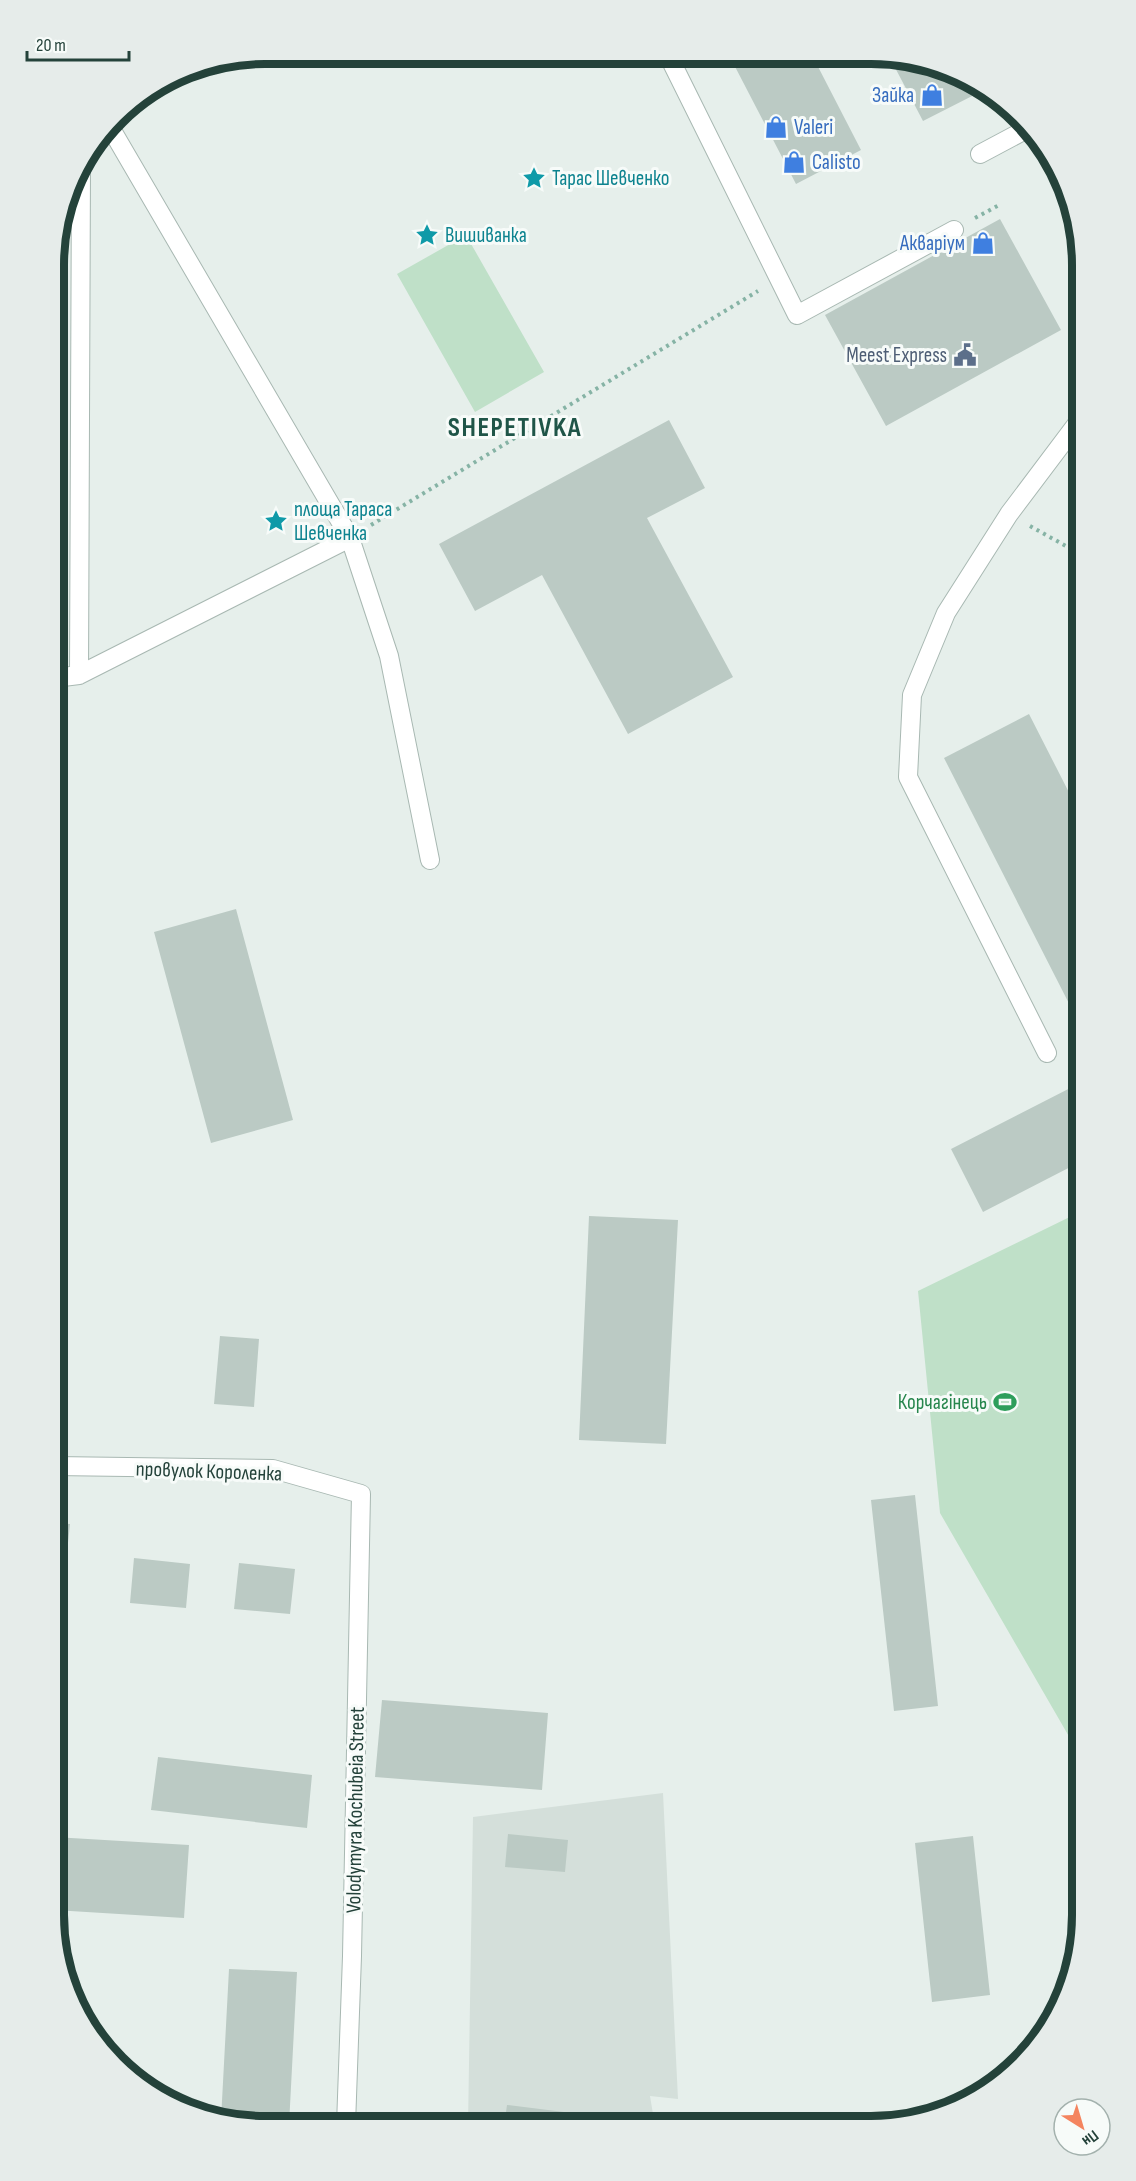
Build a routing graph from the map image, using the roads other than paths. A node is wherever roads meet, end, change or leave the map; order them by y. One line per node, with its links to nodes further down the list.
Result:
1 (673, 64): 6 (street)
2 (1021, 132): 4 (street)
3 (114, 133): 8 (street)
4 (980, 154)
5 (81, 187): 9 (street)
6 (954, 230)
7 (1072, 430): 12 (street)
8 (350, 538): 9 (street); 11 (street)
9 (79, 675): 10 (street)
10 (64, 677)
11 (429, 860)
12 (1047, 1053)
13 (64, 1466): 14 (street, провулок Короленка)
14 (362, 1494): 15 (street, Volodymyra Kochubeia Street)
15 (346, 2116)

